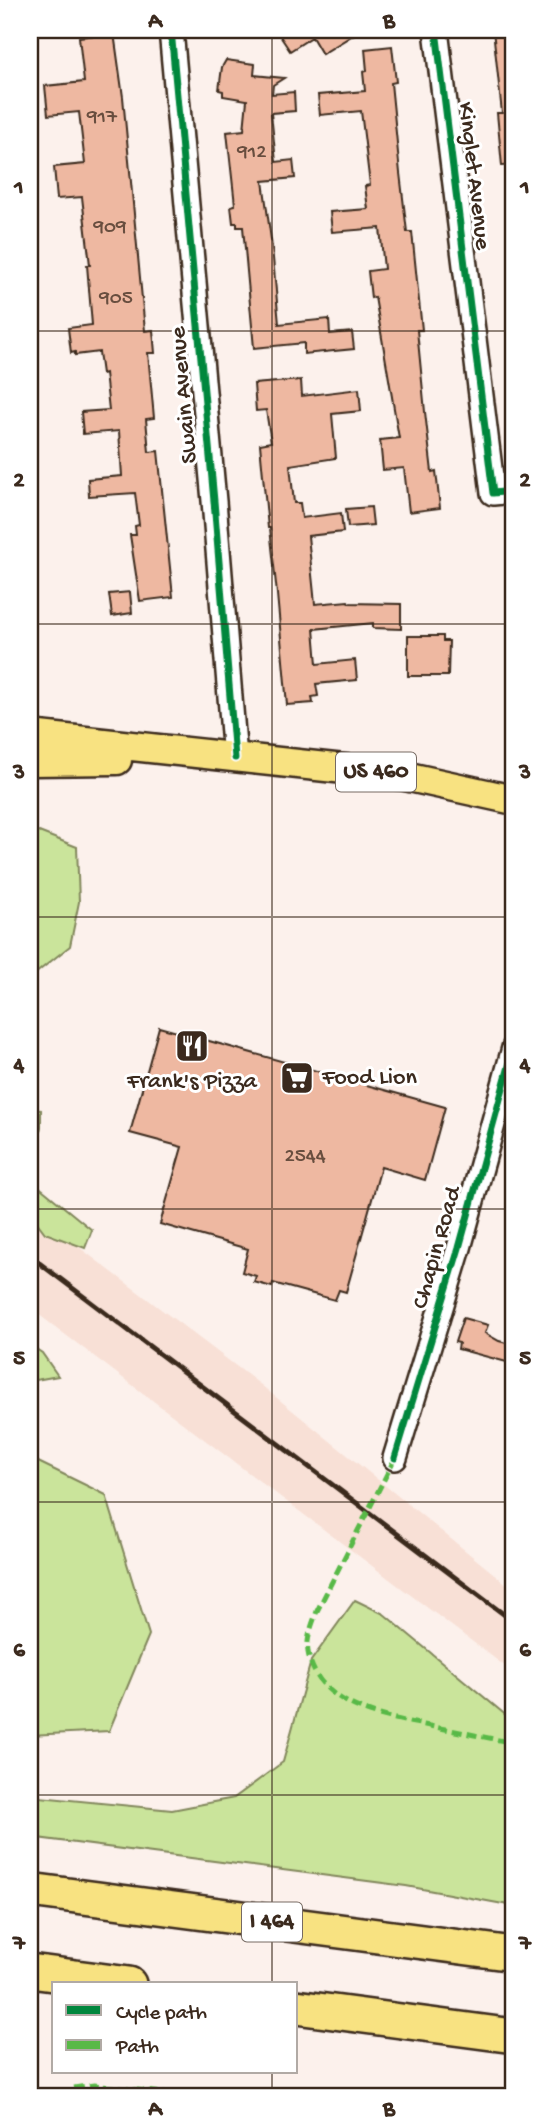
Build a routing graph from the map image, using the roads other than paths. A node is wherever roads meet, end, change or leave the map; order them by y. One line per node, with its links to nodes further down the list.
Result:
1 (171, 30): 5 (street, Swain Avenue)
2 (436, 30): 3 (street, Kinglet Avenue)
3 (504, 492)
4 (30, 735): 5 (main road, US 460)
5 (235, 758): 6 (main road, US 460); 7 (main road, US 460)
6 (30, 761)
7 (514, 800)
8 (514, 1048): 9 (street, Chapin Road)
9 (395, 1458)
10 (30, 1890): 11 (highway, I 464)
11 (514, 1954)
12 (30, 1971): 13 (highway)
13 (114, 1982)
14 (298, 2007): 15 (highway)
15 (514, 2036)

